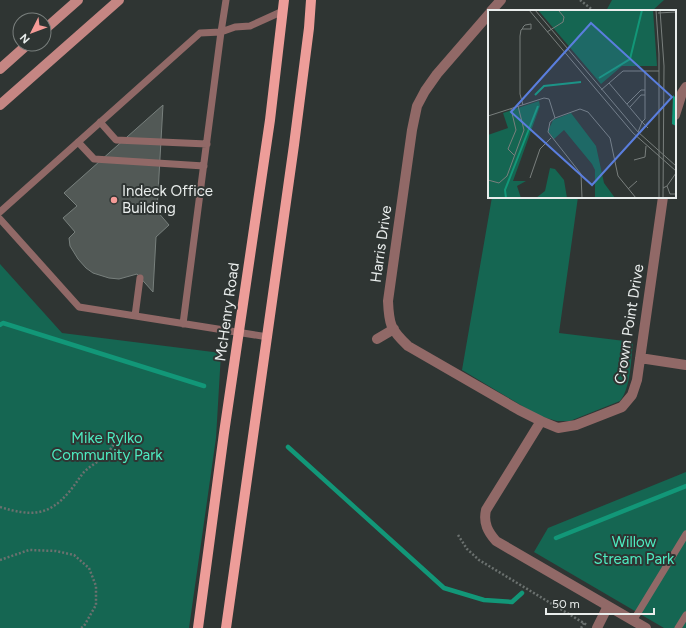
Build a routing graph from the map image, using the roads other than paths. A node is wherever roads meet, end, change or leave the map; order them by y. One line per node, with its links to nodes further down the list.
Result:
1 (78, 0): 10 (main road)
2 (119, 0): 15 (main road)
3 (226, 0): 11 (lane)
4 (284, 0): 8 (main road, McHenry Road)
5 (310, 0): 29 (main road)
6 (501, 0): 7 (street)
7 (492, 10)
8 (283, 11): 11 (lane); 28 (main road, McHenry Road)
9 (488, 15): 27 (street, Harris Drive)
10 (52, 23)
11 (221, 32): 17 (lane); 19 (lane)
12 (19, 52): 13 (main road)
13 (0, 69)
14 (686, 87): 16 (street)
15 (0, 105)
16 (676, 111)
17 (100, 122): 18 (lane); 19 (lane)
18 (78, 142): 20 (lane); 22 (lane)
19 (207, 144): 20 (lane)
20 (204, 166): 26 (lane)
21 (663, 198): 31 (street, Crown Point Drive)
22 (0, 212)
23 (0, 219): 25 (lane)
24 (140, 278): 25 (lane)
25 (135, 316): 26 (lane)
26 (183, 324): 28 (lane)
27 (394, 329): 30 (street); 33 (street, Harris Drive)
28 (239, 332): 29 (lane); 38 (main road, McHenry Road)
29 (268, 337): 39 (main road)
30 (377, 339)
31 (640, 358): 32 (street); 33 (street, Crown Point Drive)
32 (686, 365)
33 (541, 421): 35 (street)
34 (686, 534): 37 (lane)
35 (608, 606): 37 (street); 40 (street)
36 (686, 615): 42 (lane)
37 (633, 621): 41 (street)
38 (198, 628)
39 (226, 628)
40 (597, 628)
41 (646, 628)
42 (678, 628)

